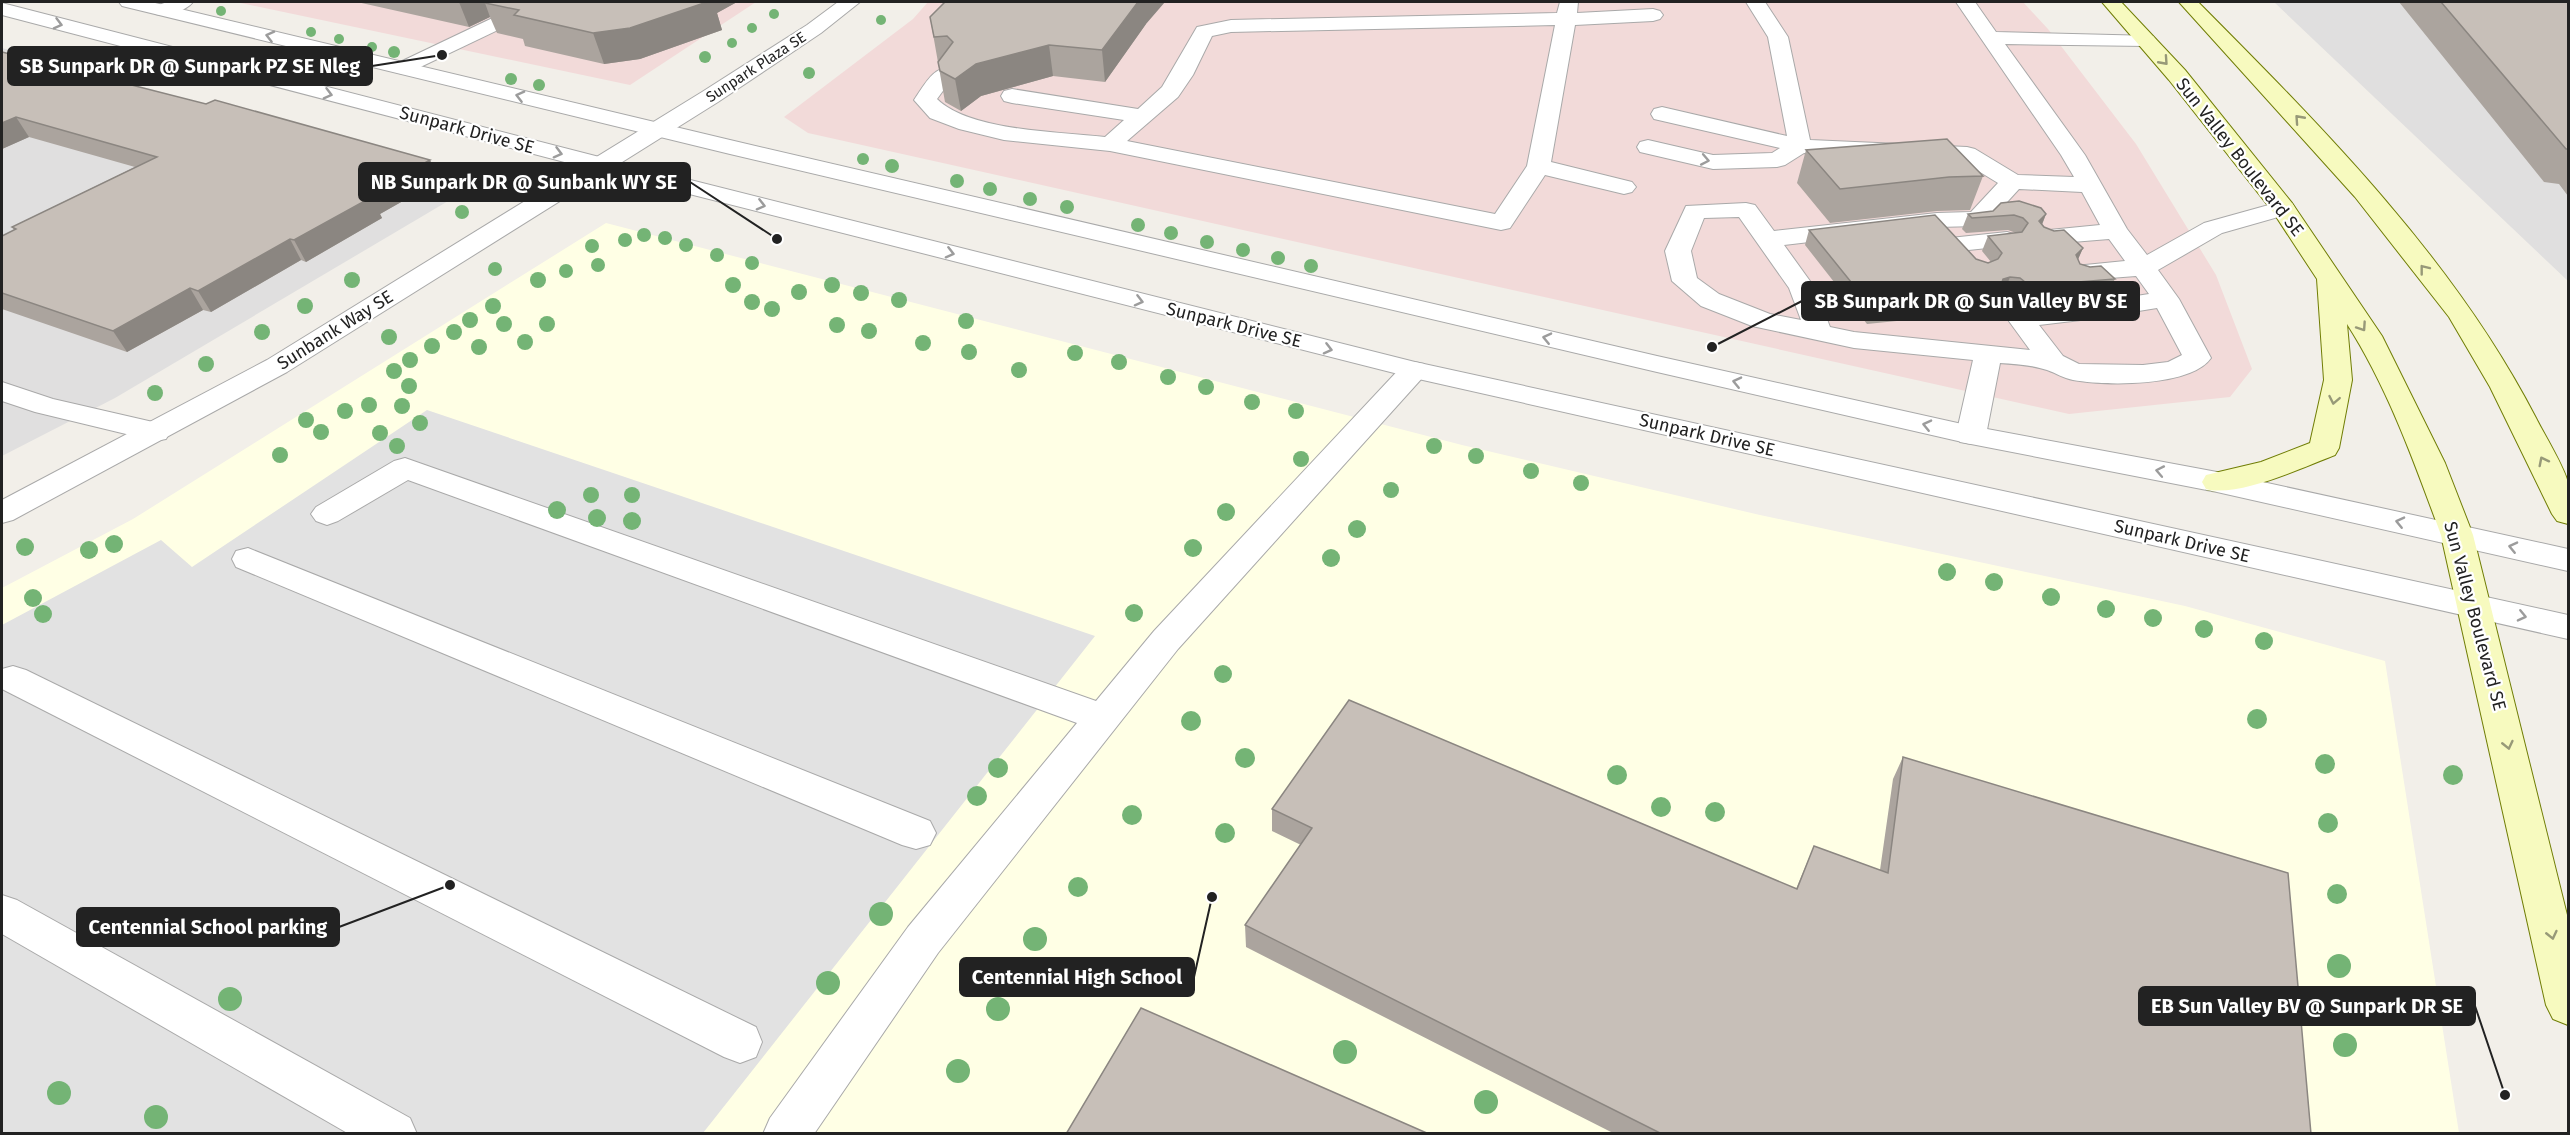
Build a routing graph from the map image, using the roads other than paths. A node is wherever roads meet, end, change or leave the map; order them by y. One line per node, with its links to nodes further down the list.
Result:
1 (129, 2): 10 (street)
2 (183, 2): 10 (street)
3 (541, 2): 15 (street)
4 (850, 2): 20 (street, Sunpark Plaza SE)
5 (1756, 2): 23 (street)
6 (1965, 2): 13 (street)
7 (2111, 2): 14 (main road, Sun Valley Boulevard SE)
8 (2188, 2): 53 (main road, one-way to 8)
9 (2, 9): 24 (street, Sunpark Drive SE, one-way to 24)
10 (163, 10): 15 (street, one-way to 10)
11 (1567, 10): 12 (street); 19 (street); 25 (street)
12 (1653, 15)
13 (1990, 38): 14 (street); 27 (street)
14 (2146, 40): 29 (main road, Sun Valley Boulevard SE, one-way to 29)
15 (403, 68): 20 (street, one-way to 15)
16 (945, 73): 21 (street)
17 (1012, 96): 19 (street)
18 (1662, 114): 23 (street)
19 (1143, 116): 21 (street)
20 (659, 130): 24 (street, Sunbank Way SE); 49 (street, one-way to 20)
21 (1110, 144): 25 (street)
22 (1648, 147): 23 (street, one-way to 23)
23 (1800, 147): 26 (street)
24 (603, 165): 46 (street, Sunpark Drive SE, one-way to 46); 48 (street, Sunbank Way SE)
25 (1539, 166): 28 (street)
26 (2013, 182): 27 (street); 30 (street)
27 (2091, 185): 31 (street)
28 (1624, 187)
29 (2283, 208): 37 (street); 39 (main road, Sun Valley Boulevard SE)
30 (1937, 220): 33 (street); 35 (street)
31 (2116, 231): 32 (street); 37 (street)
32 (2048, 236)
33 (1767, 238): 43 (street); 43 (street)
34 (2007, 240): 35 (street)
35 (1959, 243): 36 (street)
36 (1981, 268)
37 (2144, 268): 38 (street); 40 (street)
38 (2084, 272)
39 (2329, 279): 50 (main road, one-way to 50); 54 (main road, Sun Valley Boulevard SE, one-way to 54)
40 (2166, 299): 41 (street); 45 (street)
41 (2120, 306)
42 (2079, 313): 45 (street)
43 (1819, 333): 44 (street)
44 (1988, 354): 45 (street); 49 (street)
45 (2053, 362)
46 (1414, 370): 57 (street, Sunpark Drive SE); 60 (street)
47 (2, 391): 48 (street)
48 (154, 432): 51 (street, Sunbank Way SE)
49 (1971, 435): 50 (street, one-way to 49)
50 (2217, 482): 54 (street, one-way to 50)
51 (2, 513)
52 (327, 514): 60 (street)
53 (2568, 514)
54 (2457, 535): 56 (street, one-way to 54); 57 (main road, Sun Valley Boulevard SE)
55 (248, 559): 61 (street)
56 (2568, 560)
57 (2475, 606): 58 (street, Sunpark Drive SE, one-way to 58); 63 (main road, Sun Valley Boulevard SE, one-way to 63)
58 (2568, 627)
59 (13, 679): 64 (street)
60 (1104, 718): 66 (street)
61 (916, 833)
62 (2, 913): 65 (street)
63 (2568, 1005)
64 (740, 1042)
65 (394, 1134)
66 (786, 1134)

